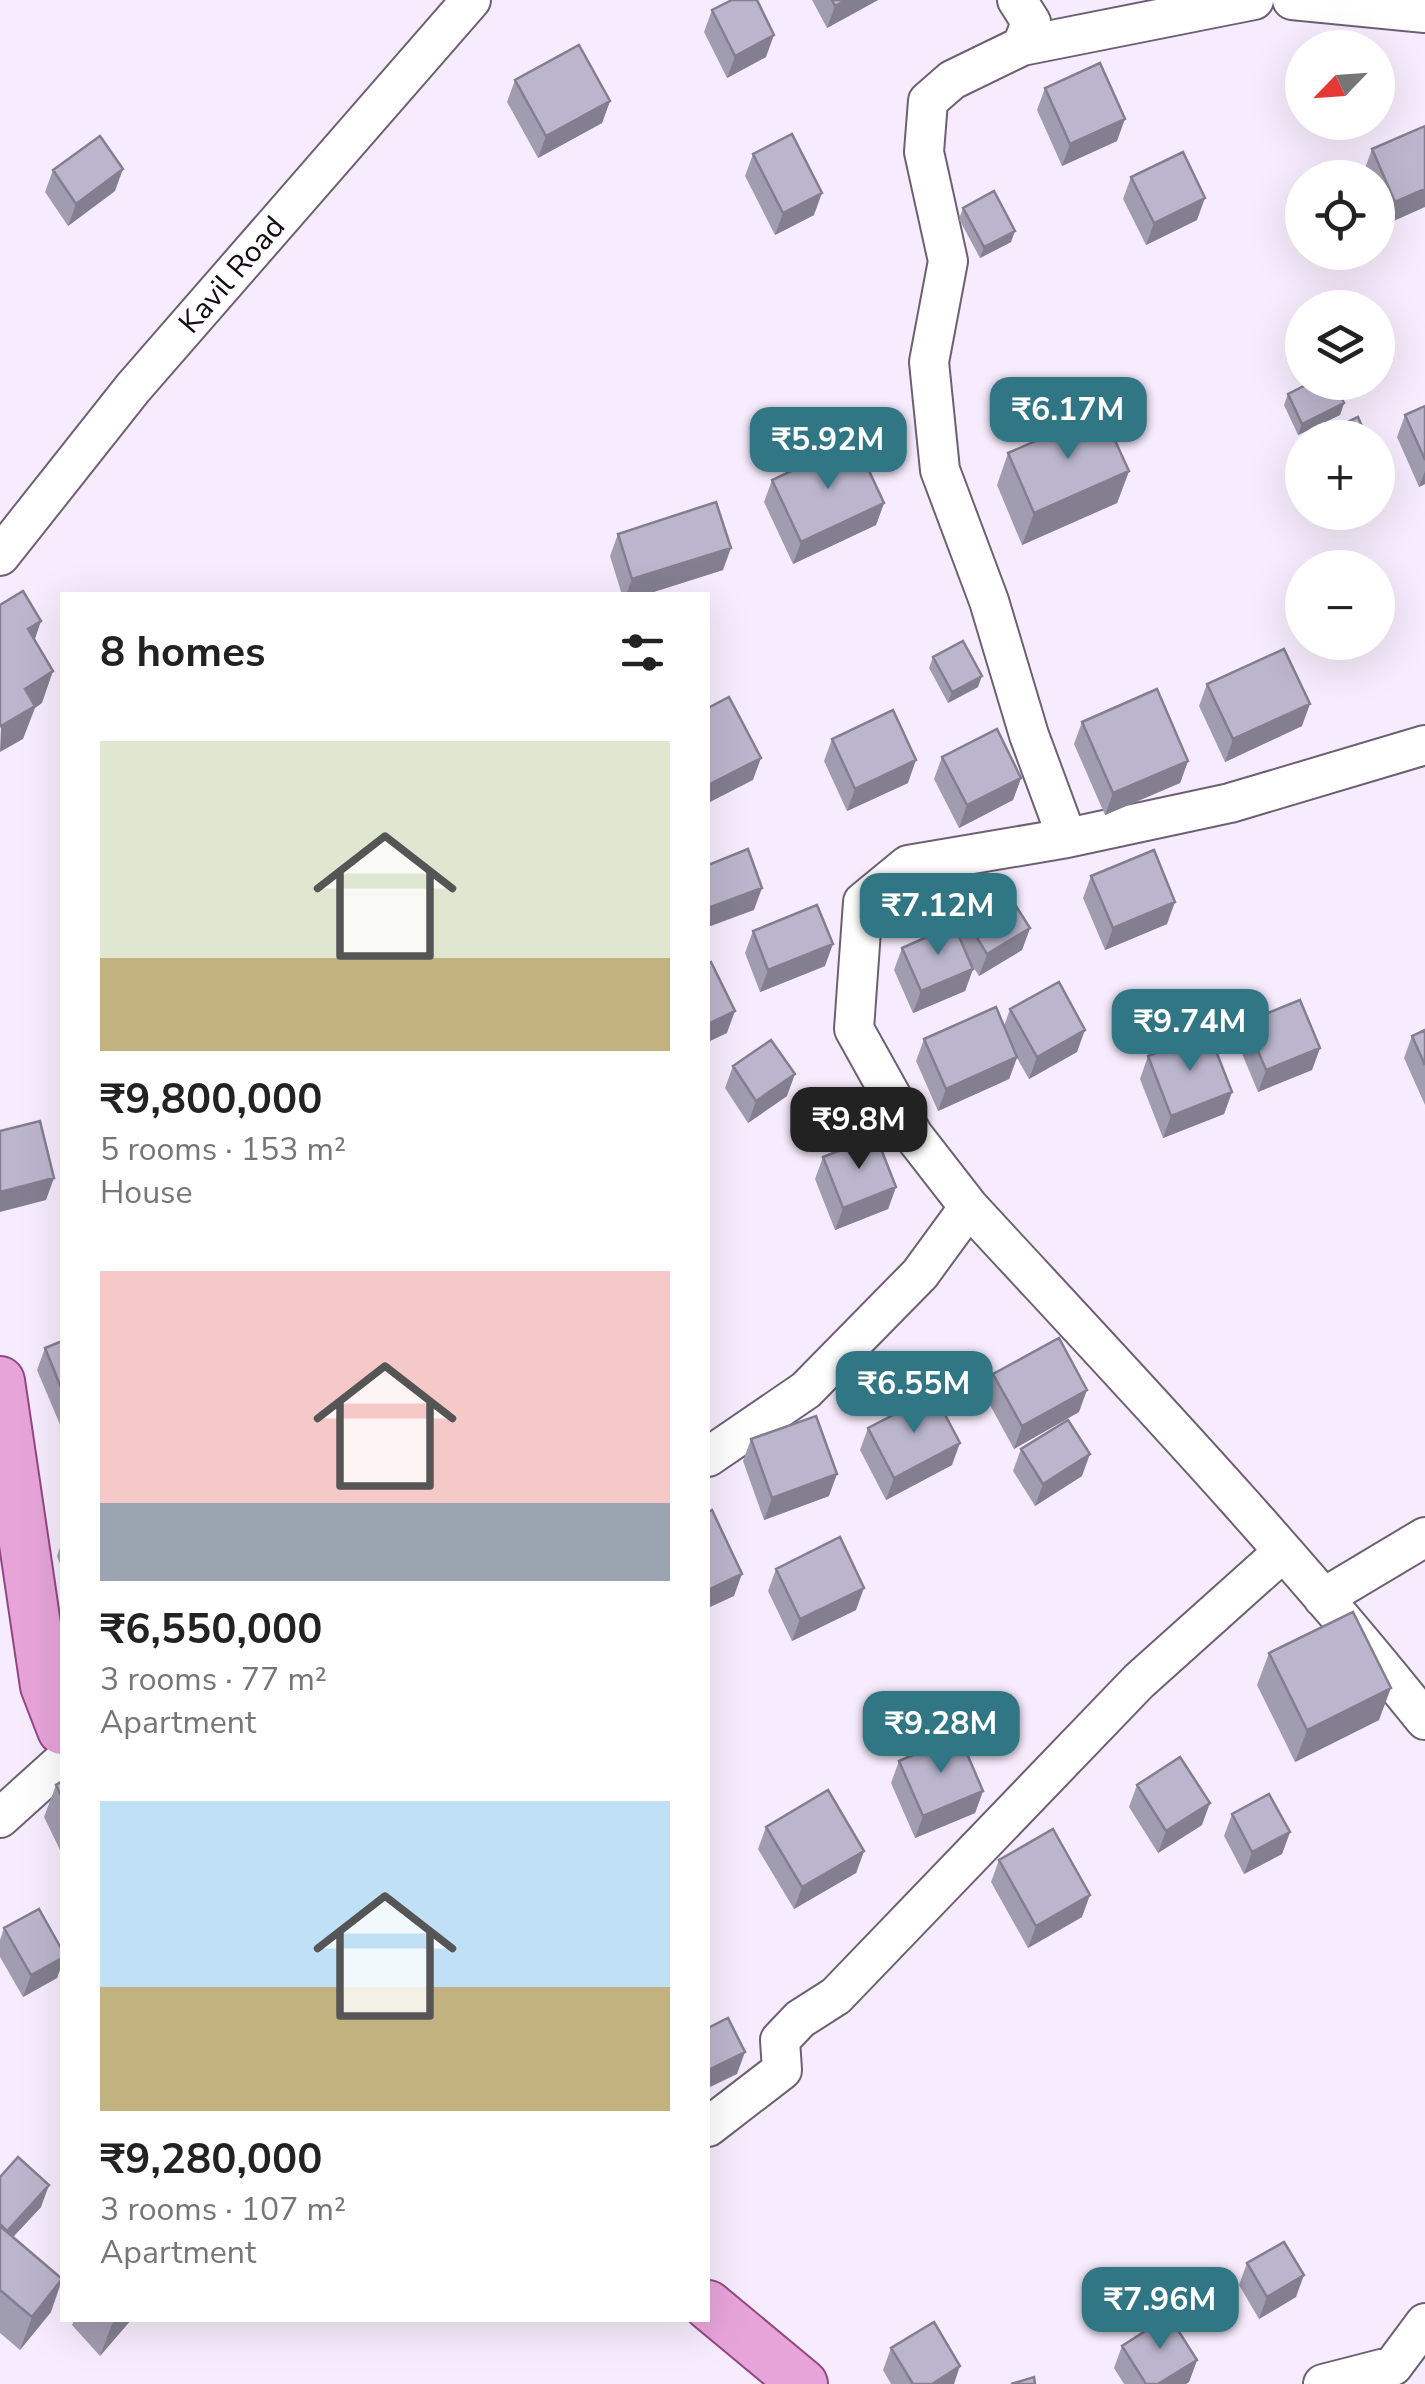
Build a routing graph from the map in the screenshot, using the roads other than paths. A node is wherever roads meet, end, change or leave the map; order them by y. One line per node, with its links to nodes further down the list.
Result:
1 (471, 0): 7 (street, Kavil Road)
2 (1017, 0): 6 (street)
3 (1254, 0): 6 (street)
4 (1292, 0): 5 (street)
5 (1425, 13)
6 (1022, 46): 9 (street)
7 (0, 556)
8 (1425, 745): 9 (street)
9 (1067, 838): 10 (street)
10 (969, 1207): 12 (street); 14 (street)
11 (0, 1380): 17 (main road)
12 (710, 1456)
13 (1425, 1537): 15 (street)
14 (1283, 1552): 15 (street); 20 (street)
15 (1324, 1598): 16 (street)
16 (1425, 1720)
17 (60, 1725)
18 (60, 1764): 19 (street)
19 (0, 1818)
20 (710, 2125)
21 (710, 2307): 24 (main road)
22 (1425, 2323): 23 (street)
23 (1394, 2375): 25 (street)
24 (803, 2384)
25 (1322, 2384)

